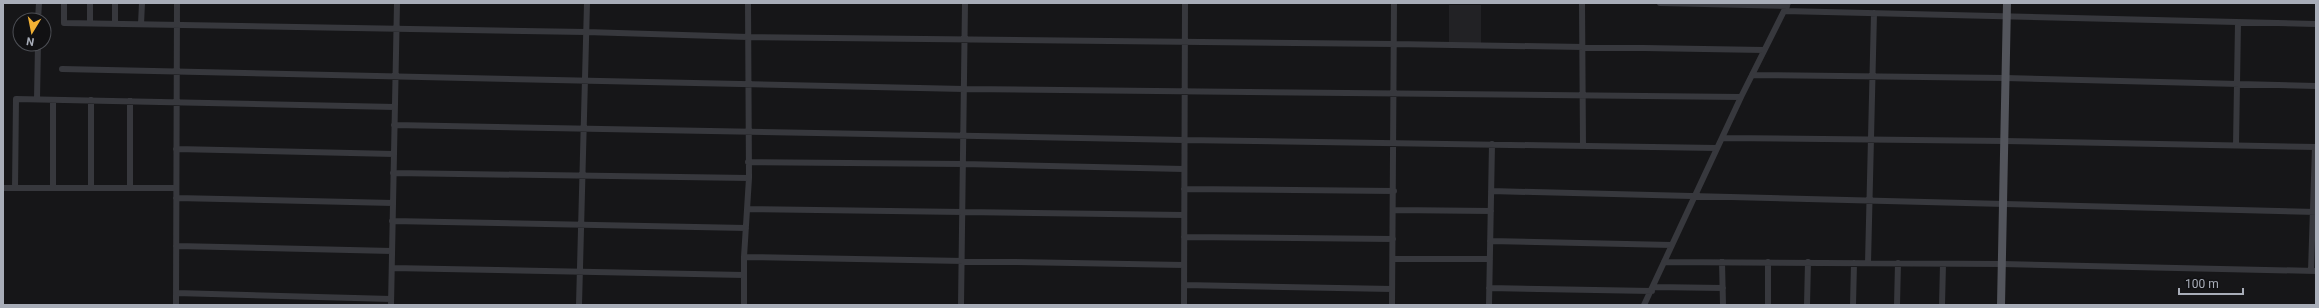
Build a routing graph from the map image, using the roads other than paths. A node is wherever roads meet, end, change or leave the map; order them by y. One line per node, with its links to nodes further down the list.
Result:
1 (64, 3): 18 (street)
2 (90, 3): 18 (street)
3 (115, 3): 20 (street)
4 (142, 3): 21 (street)
5 (177, 3): 23 (street)
6 (397, 3): 24 (street)
7 (587, 3): 25 (street)
8 (748, 3): 26 (street)
9 (965, 3): 27 (street)
10 (1185, 3): 28 (street)
11 (1394, 3): 29 (street)
12 (1582, 3): 30 (street)
13 (1660, 3): 15 (street)
14 (2007, 3): 17 (main road)
15 (1786, 7): 16 (street); 31 (street)
16 (1874, 13): 17 (street); 36 (street)
17 (2007, 16): 19 (street); 38 (main road)
18 (90, 23): 20 (street)
19 (2238, 23): 22 (street); 40 (street)
20 (115, 24): 21 (street)
21 (141, 24): 23 (street)
22 (2316, 24)
23 (177, 25): 24 (street); 34 (street)
24 (396, 30): 25 (street); 37 (street)
25 (586, 32): 26 (street); 39 (street)
26 (748, 37): 27 (street); 41 (street)
27 (964, 40): 28 (street); 43 (street)
28 (1185, 43): 29 (street); 44 (street)
29 (1394, 44): 30 (street); 45 (street)
30 (1582, 47): 31 (street); 46 (street)
31 (1764, 50): 35 (street)
32 (38, 52): 48 (street)
33 (62, 69): 34 (street)
34 (177, 71): 37 (street); 52 (street)
35 (1752, 75): 36 (street); 47 (street)
36 (1873, 77): 38 (street); 59 (street)
37 (396, 78): 39 (street); 53 (street)
38 (2005, 78): 40 (street); 61 (main road)
39 (585, 81): 41 (street); 55 (street)
40 (2237, 84): 42 (street); 64 (street)
41 (748, 85): 43 (street); 56 (street)
42 (2316, 86)
43 (964, 89): 44 (street); 57 (street)
44 (1184, 91): 45 (street); 60 (street)
45 (1394, 95): 46 (street); 62 (street)
46 (1582, 96): 47 (street); 65 (street)
47 (1740, 98): 58 (street)
48 (37, 99): 49 (street); 77 (street)
49 (53, 100): 50 (street); 78 (street)
50 (91, 100): 51 (street); 79 (street)
51 (130, 101): 52 (street); 80 (street)
52 (177, 102): 53 (street); 68 (street)
53 (395, 107): 54 (street)
54 (394, 125): 55 (street); 69 (street)
55 (583, 128): 56 (street); 74 (street)
56 (748, 132): 57 (street); 70 (street)
57 (964, 136): 60 (street); 71 (street)
58 (1722, 138): 59 (street); 67 (street)
59 (1871, 139): 61 (street); 87 (street)
60 (1184, 140): 62 (street); 72 (street)
61 (2004, 141): 64 (street); 89 (main road)
62 (1393, 143): 63 (street); 83 (street)
63 (1492, 144): 65 (street); 84 (street)
64 (2236, 145): 66 (street)
65 (1583, 146): 67 (street)
66 (2316, 147): 94 (street)
67 (1717, 148): 86 (street)
68 (176, 149): 69 (street); 81 (street)
69 (394, 154): 73 (street)
70 (748, 162): 71 (street); 75 (street)
71 (964, 164): 72 (street); 92 (street)
72 (1184, 169): 82 (street)
73 (393, 173): 74 (street); 88 (street)
74 (583, 177): 75 (street); 97 (street)
75 (749, 178): 90 (street)
76 (3, 188): 77 (street)
77 (15, 188): 78 (street)
78 (53, 188): 79 (street)
79 (91, 188): 80 (street)
80 (130, 188): 81 (street)
81 (176, 188): 85 (street)
82 (1184, 189): 83 (street); 95 (street)
83 (1394, 191): 91 (street)
84 (1491, 191): 86 (street); 93 (street)
85 (176, 198): 88 (street); 103 (street)
86 (1694, 198): 87 (street); 102 (street)
87 (1870, 202): 89 (street); 114 (street)
88 (393, 203): 96 (street)
89 (2002, 204): 94 (street); 117 (main road)
90 (748, 209): 92 (street); 98 (street)
91 (1394, 210): 93 (street); 100 (street)
92 (960, 211): 95 (street); 108 (street)
93 (1491, 211): 101 (street)
94 (2314, 212): 120 (street)
95 (1184, 215): 99 (street)
96 (392, 221): 97 (street); 104 (street)
97 (582, 225): 98 (street); 121 (street)
98 (746, 228): 105 (street)
99 (1184, 237): 100 (street); 118 (street)
100 (1393, 239): 106 (street)
101 (1490, 241): 102 (street); 107 (street)
102 (1672, 245): 109 (street)
103 (176, 246): 104 (street); 128 (street)
104 (392, 252): 119 (street)
105 (744, 257): 108 (street); 122 (street)
106 (1393, 259): 107 (street); 124 (street)
107 (1490, 259): 125 (street)
108 (961, 261): 118 (street); 133 (street)
109 (1664, 262): 110 (street); 127 (street)
110 (1722, 262): 111 (street); 126 (street)
111 (1768, 262): 112 (street); 139 (street)
112 (1808, 262): 113 (street); 140 (street)
113 (1854, 262): 114 (street); 141 (street)
114 (1868, 262): 115 (street)
115 (1898, 263): 116 (street); 142 (street)
116 (1943, 264): 117 (street); 143 (street)
117 (2002, 264): 120 (street); 144 (main road)
118 (1184, 265): 123 (street)
119 (392, 268): 121 (street); 129 (street)
120 (2313, 271)
121 (580, 272): 122 (street); 131 (street)
122 (744, 275): 132 (street)
123 (1184, 285): 124 (street); 134 (street)
124 (1392, 288): 135 (street)
125 (1489, 288): 127 (street); 136 (street)
126 (1723, 288): 127 (street); 138 (street)
127 (1652, 289): 137 (street)
128 (176, 293): 129 (street); 130 (street)
129 (391, 302)
130 (176, 305)
131 (579, 305)
132 (744, 305)
133 (961, 305)
134 (1184, 305)
135 (1392, 305)
136 (1489, 305)
137 (1644, 305)
138 (1723, 305)
139 (1768, 305)
140 (1807, 305)
141 (1853, 305)
142 (1897, 305)
143 (1942, 305)
144 (2001, 305)

